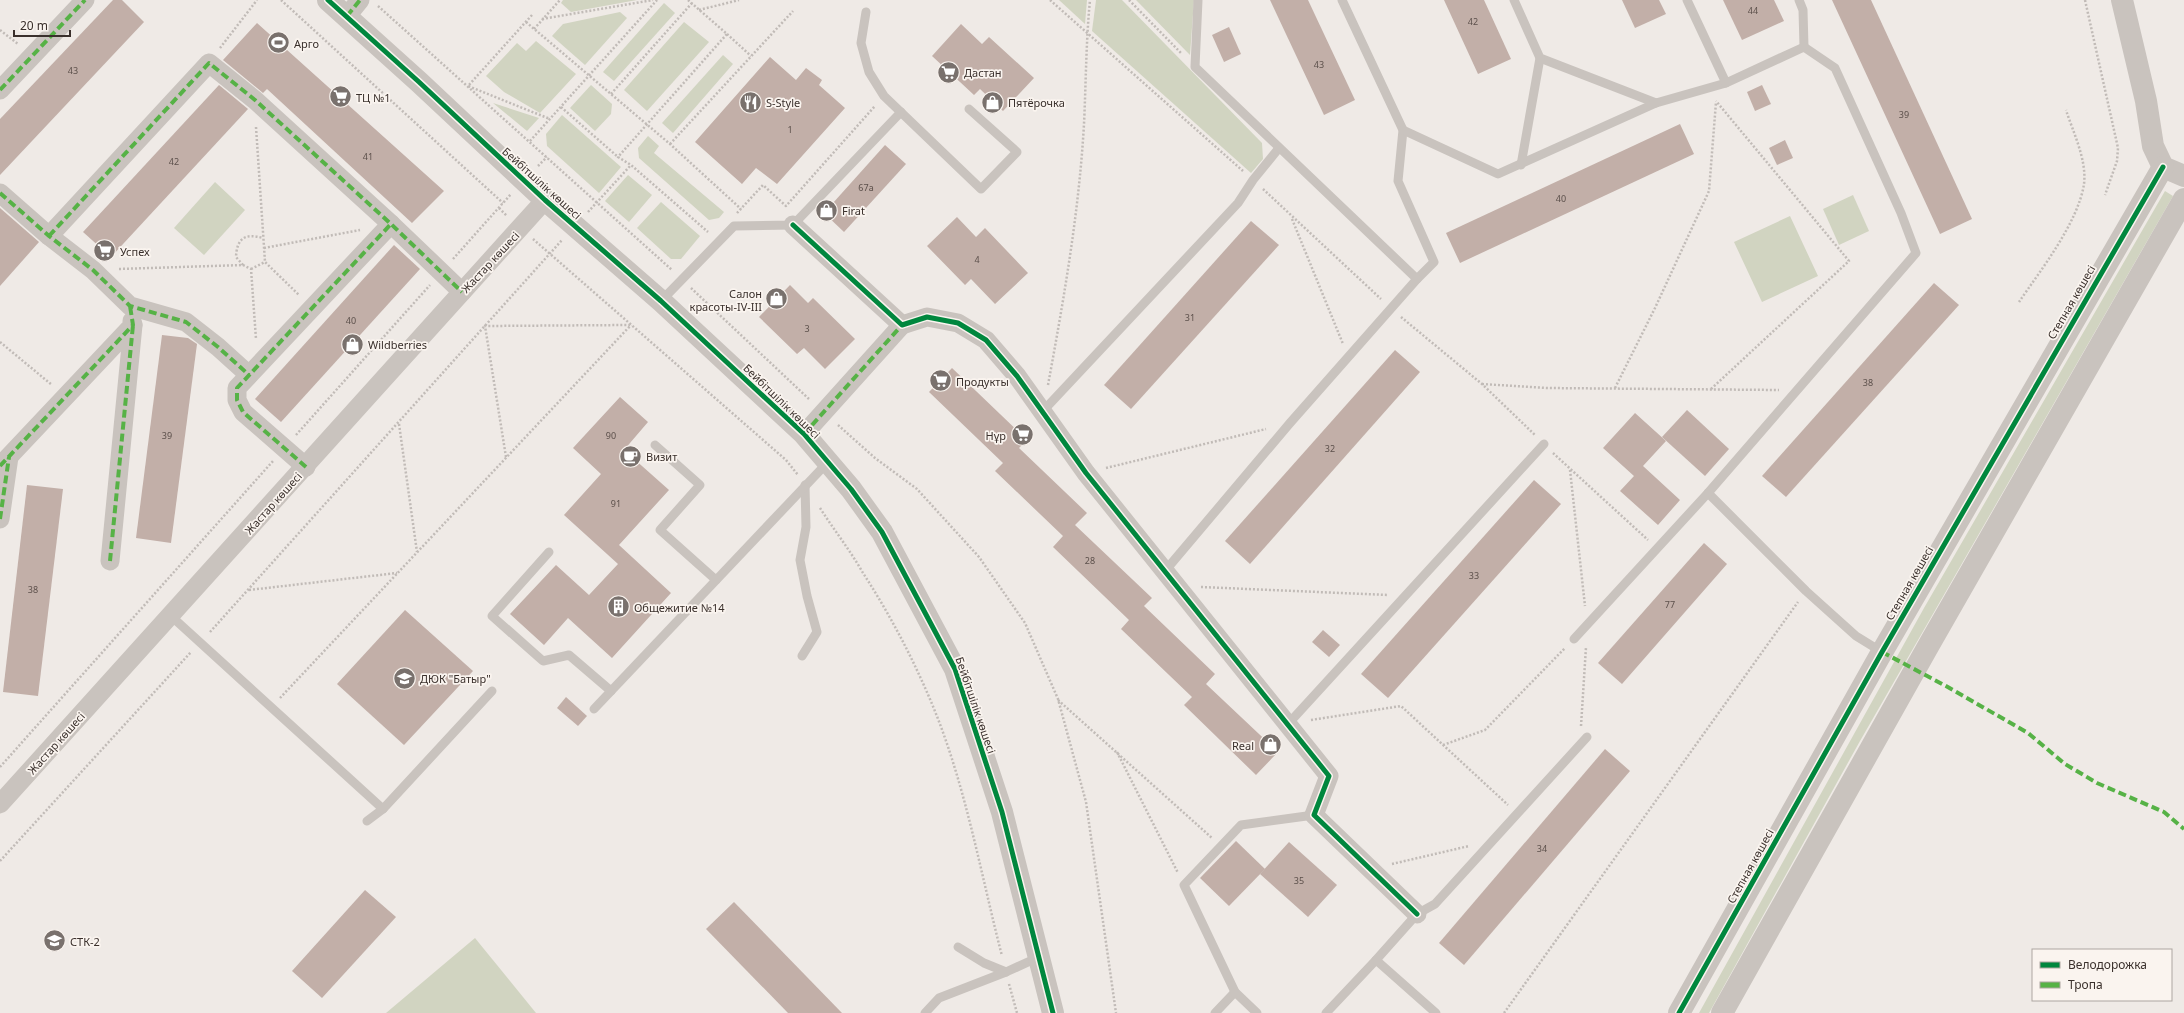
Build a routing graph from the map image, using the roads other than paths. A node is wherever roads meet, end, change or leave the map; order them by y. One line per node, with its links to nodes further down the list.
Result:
1 (86, 0): 14 (street)
2 (328, 0): 9 (street, Бейбітшілік көшесі)
3 (1198, 0): 19 (lane)
4 (1342, 0): 18 (lane)
5 (1514, 0): 12 (lane)
6 (1687, 0): 13 (lane)
7 (1799, 0): 11 (lane)
8 (2122, 0): 21 (street)
9 (354, 8): 24 (street, Бейбітшілік көшесі)
10 (866, 12): 17 (lane)
11 (1804, 47): 13 (lane); 44 (lane)
12 (1540, 58): 15 (lane); 20 (lane)
13 (1722, 84): 15 (lane)
14 (0, 90)
15 (1656, 103): 20 (lane)
16 (969, 109): 17 (lane)
17 (902, 112): 27 (lane)
18 (1403, 130): 20 (lane); 29 (lane)
19 (1279, 148): 29 (lane); 36 (lane)
20 (1521, 165)
21 (2162, 166): 22 (street); 52 (street, Степная көшесі)
22 (2184, 176)
23 (0, 193): 28 (street)
24 (545, 200): 30 (street, Жастар көшесі); 31 (street, Бейбітшілік көшесі)
25 (2183, 206): 76 (street)
26 (391, 224): 28 (street); 30 (street); 35 (street)
27 (793, 225): 31 (lane); 34 (street)
28 (49, 236): 32 (street)
29 (1417, 279): 48 (lane)
30 (462, 292): 42 (street, Жастар көшесі)
31 (661, 301): 37 (street, Бейбітшілік көшесі)
32 (130, 306): 33 (street); 35 (street)
33 (133, 324): 40 (street); 47 (street)
34 (902, 324): 36 (street); 37 (street)
35 (254, 370): 42 (street)
36 (1043, 411): 48 (street)
37 (804, 434): 41 (street, Бейбітшілік көшесі)
38 (1544, 444): 57 (lane)
39 (655, 445): 49 (lane)
40 (4, 462): 45 (street)
41 (828, 462): 43 (lane); 65 (street, Бейбітшілік көшесі)
42 (306, 468): 50 (street, Жастар көшесі)
43 (805, 485): 49 (lane); 53 (lane)
44 (1708, 492): 51 (lane); 52 (lane)
45 (0, 519)
46 (549, 552): 55 (lane)
47 (110, 561)
48 (1165, 571): 57 (street)
49 (716, 580): 55 (lane)
50 (171, 616): 59 (street, Жастар көшесі); 60 (lane)
51 (1574, 639)
52 (1882, 652): 75 (street, Степная көшесі)
53 (802, 656)
54 (492, 691): 60 (lane)
55 (610, 691): 56 (lane)
56 (594, 708)
57 (1289, 723): 61 (street)
58 (1587, 737): 63 (lane)
59 (0, 804)
60 (384, 809): 62 (lane)
61 (1314, 815): 63 (street); 68 (lane)
62 (367, 821)
63 (1417, 914): 66 (lane)
64 (958, 947): 67 (lane)
65 (1039, 957): 67 (lane); 70 (street, Бейбітшілік көшесі)
66 (1376, 960): 73 (lane); 74 (lane)
67 (1006, 972): 69 (lane)
68 (1236, 992): 71 (lane); 72 (lane)
69 (925, 1013)
70 (1054, 1013)
71 (1215, 1013)
72 (1257, 1013)
73 (1326, 1013)
74 (1436, 1013)
75 (1679, 1013)
76 (1722, 1013)

